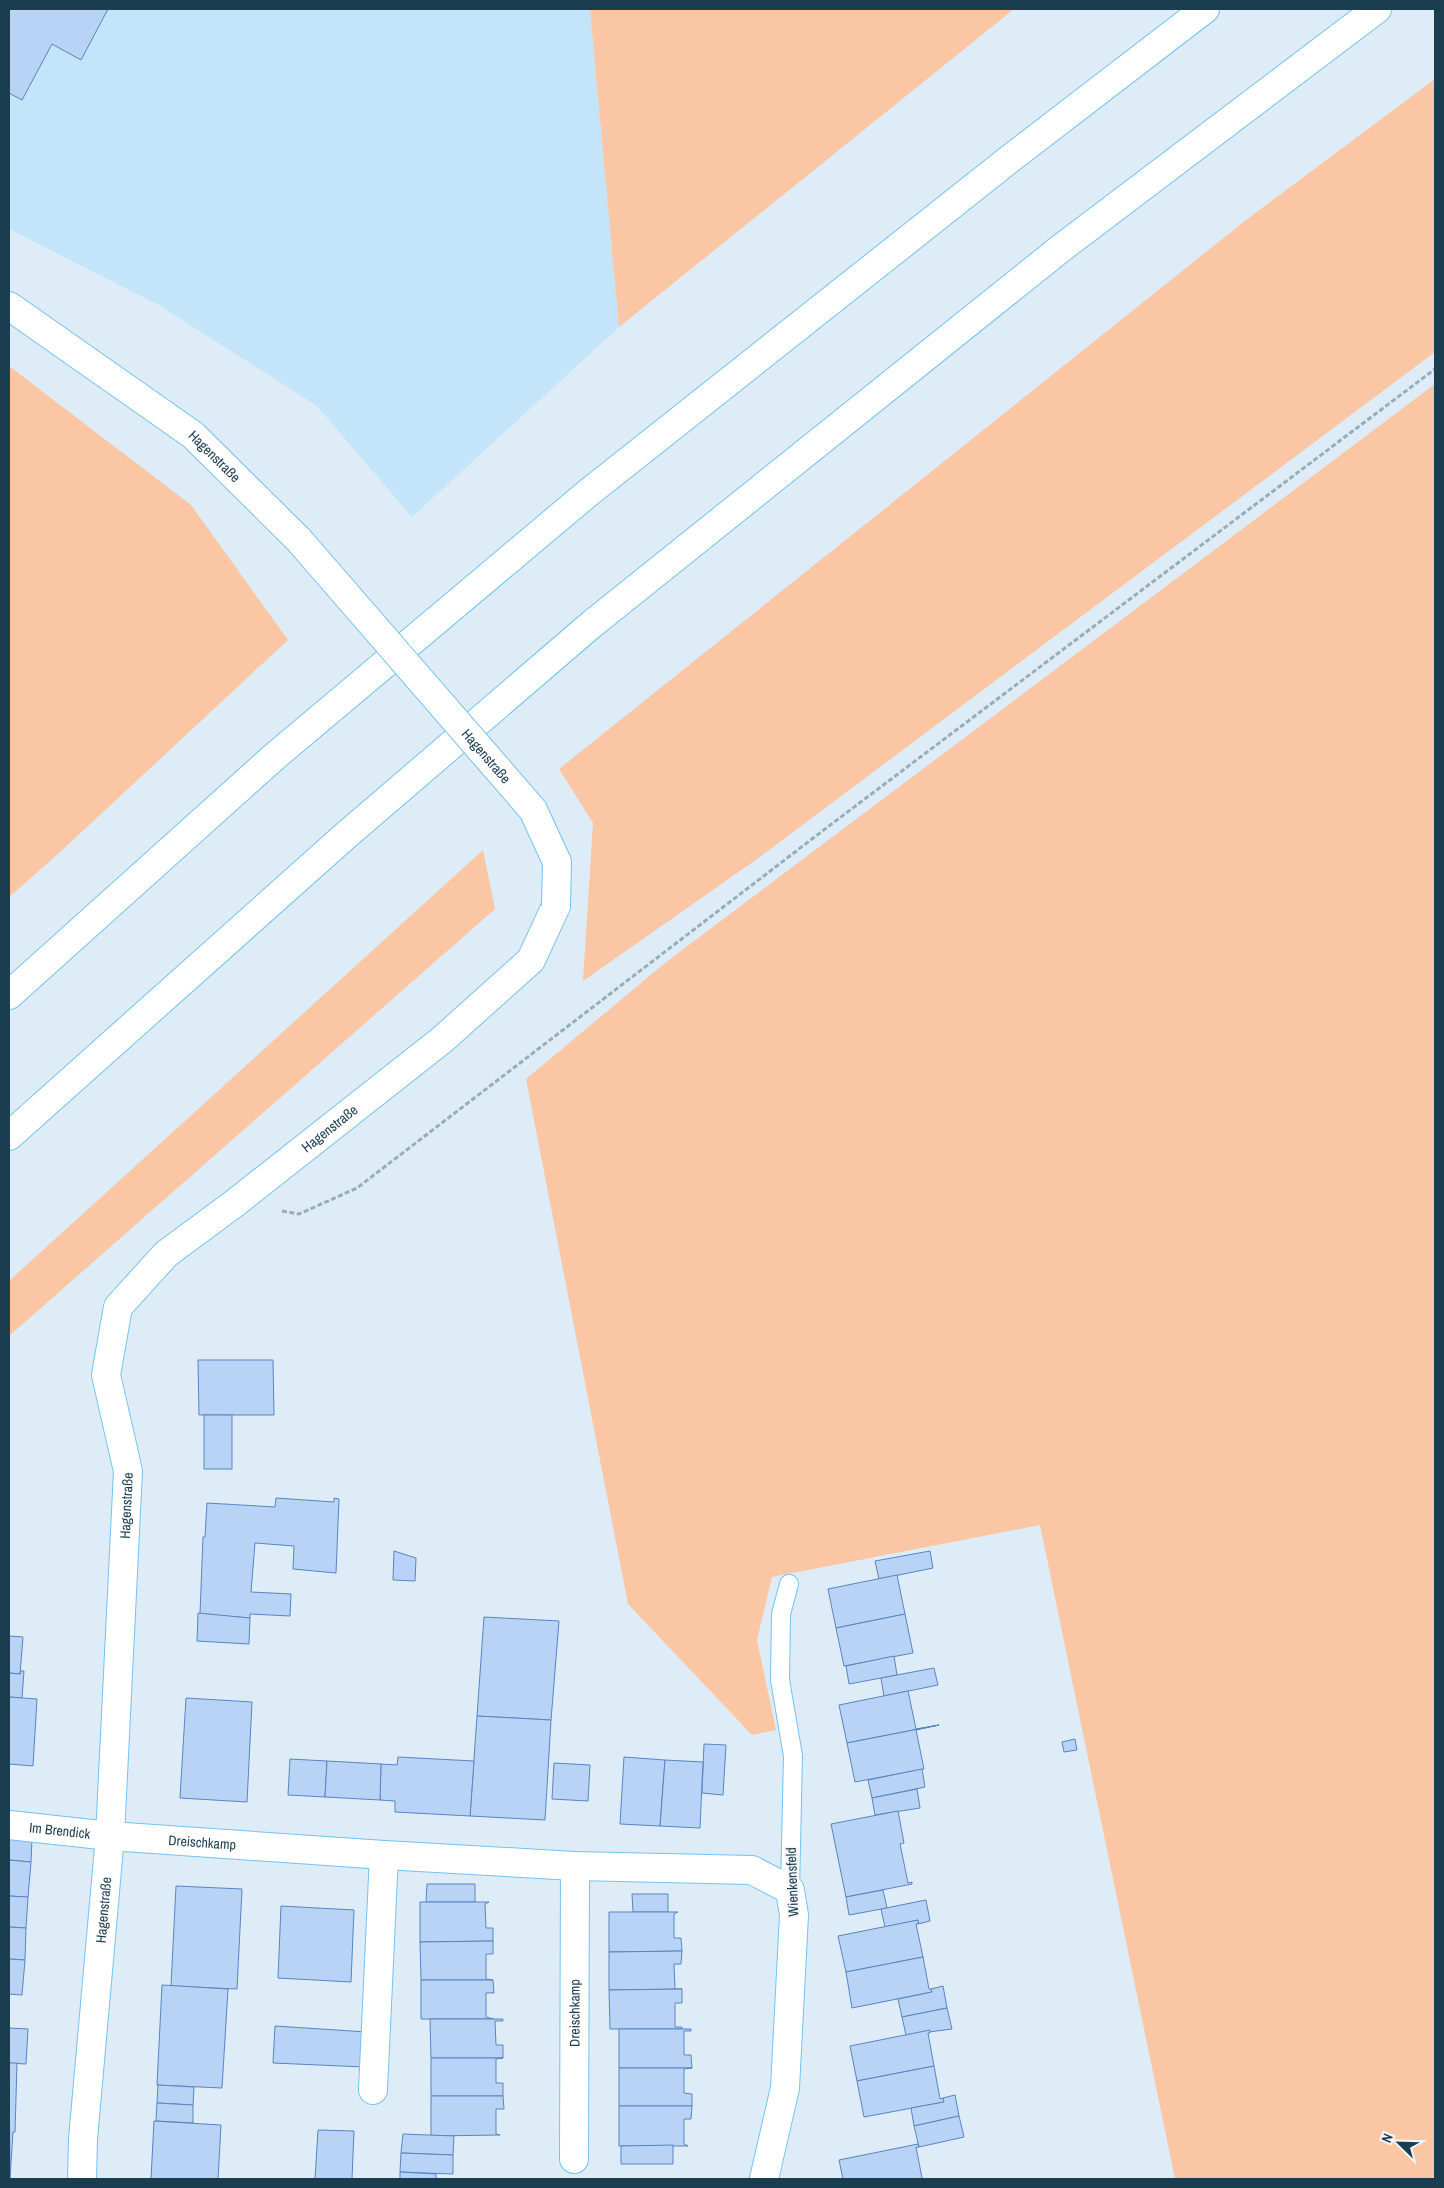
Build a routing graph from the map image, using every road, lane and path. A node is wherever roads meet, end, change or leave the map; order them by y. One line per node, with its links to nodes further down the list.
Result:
1 (1205, 9): 5 (main road)
2 (1377, 9): 6 (main road)
3 (9, 306): 7 (main road, Hagenstraße, bridge)
4 (1435, 369): 7 (path)
5 (9, 995)
6 (9, 1136)
7 (235, 1203): 10 (main road, Hagenstraße)
8 (789, 1584): 13 (lane, Wienkensfeld)
9 (9, 1825): 10 (main road, Im Brendick)
10 (110, 1836): 11 (main road, Dreischkamp); 16 (main road, Hagenstraße)
11 (384, 1855): 12 (main road, Dreischkamp); 14 (main road)
12 (576, 1866): 13 (main road, Dreischkamp); 15 (main road, Dreischkamp)
13 (790, 1890): 17 (main road, Wienkensfeld)
14 (373, 2090)
15 (574, 2159)
16 (82, 2179)
17 (764, 2179)

